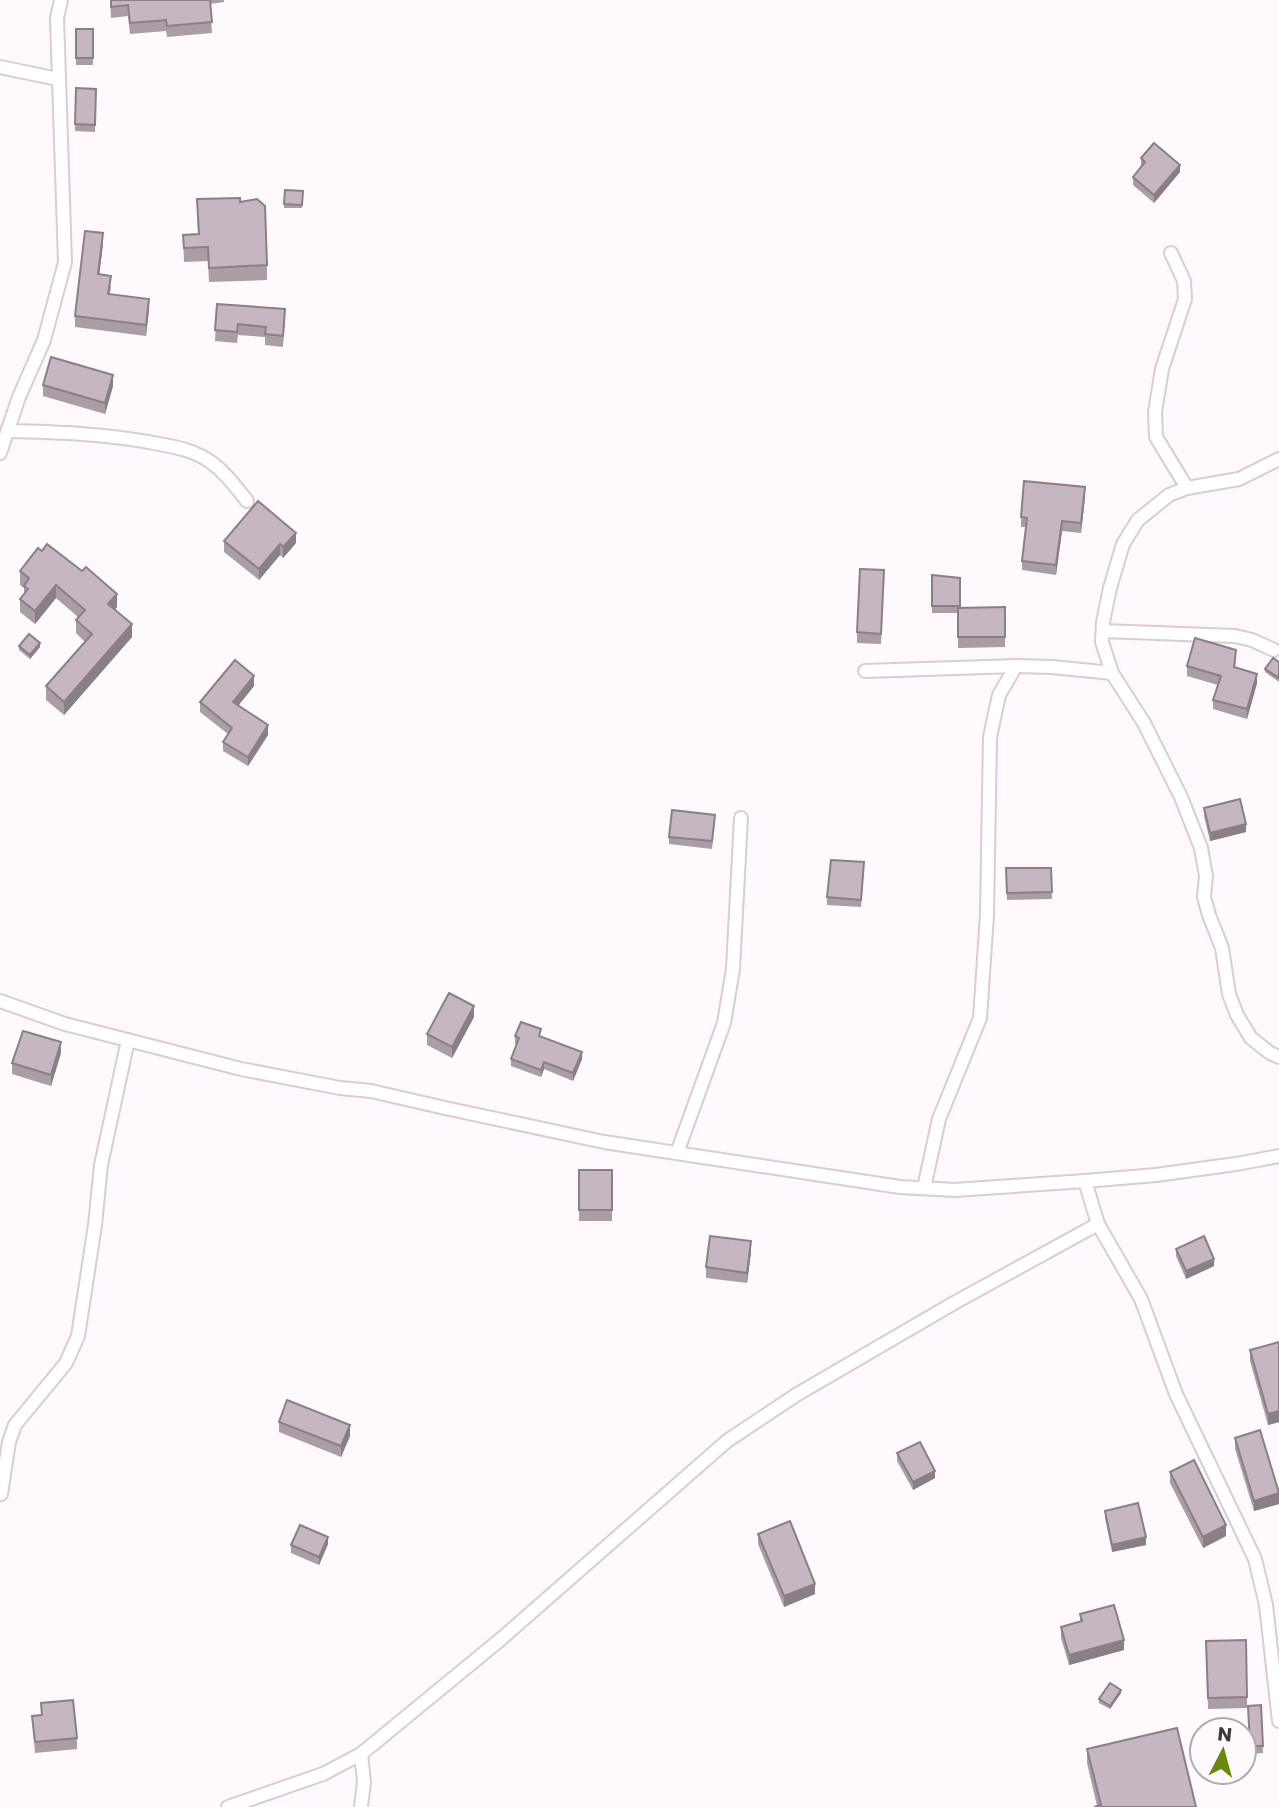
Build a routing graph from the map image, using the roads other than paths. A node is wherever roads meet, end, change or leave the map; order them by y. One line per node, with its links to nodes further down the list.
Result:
1 (61, 0): 3 (street)
2 (0, 67): 3 (street)
3 (58, 79): 5 (street)
4 (1171, 253): 8 (street)
5 (7, 431): 6 (street); 9 (street)
6 (0, 453)
7 (1279, 459): 8 (street)
8 (1187, 488): 10 (street)
9 (247, 501)
10 (1103, 631): 11 (street); 14 (street)
11 (1274, 650)
12 (1016, 666): 13 (street); 14 (street); 22 (street)
13 (864, 671)
14 (1112, 673): 18 (street)
15 (741, 818): 19 (street)
16 (0, 1001): 17 (street)
17 (128, 1041): 19 (street); 24 (street)
18 (1279, 1057)
19 (677, 1153): 22 (street)
20 (1279, 1156): 21 (street)
21 (1085, 1181): 22 (street); 23 (street)
22 (924, 1188)
23 (1098, 1224): 25 (street); 26 (street)
24 (1, 1494)
25 (1279, 1721)
26 (360, 1754): 27 (street); 28 (street)
27 (228, 1807)
28 (361, 1807)

